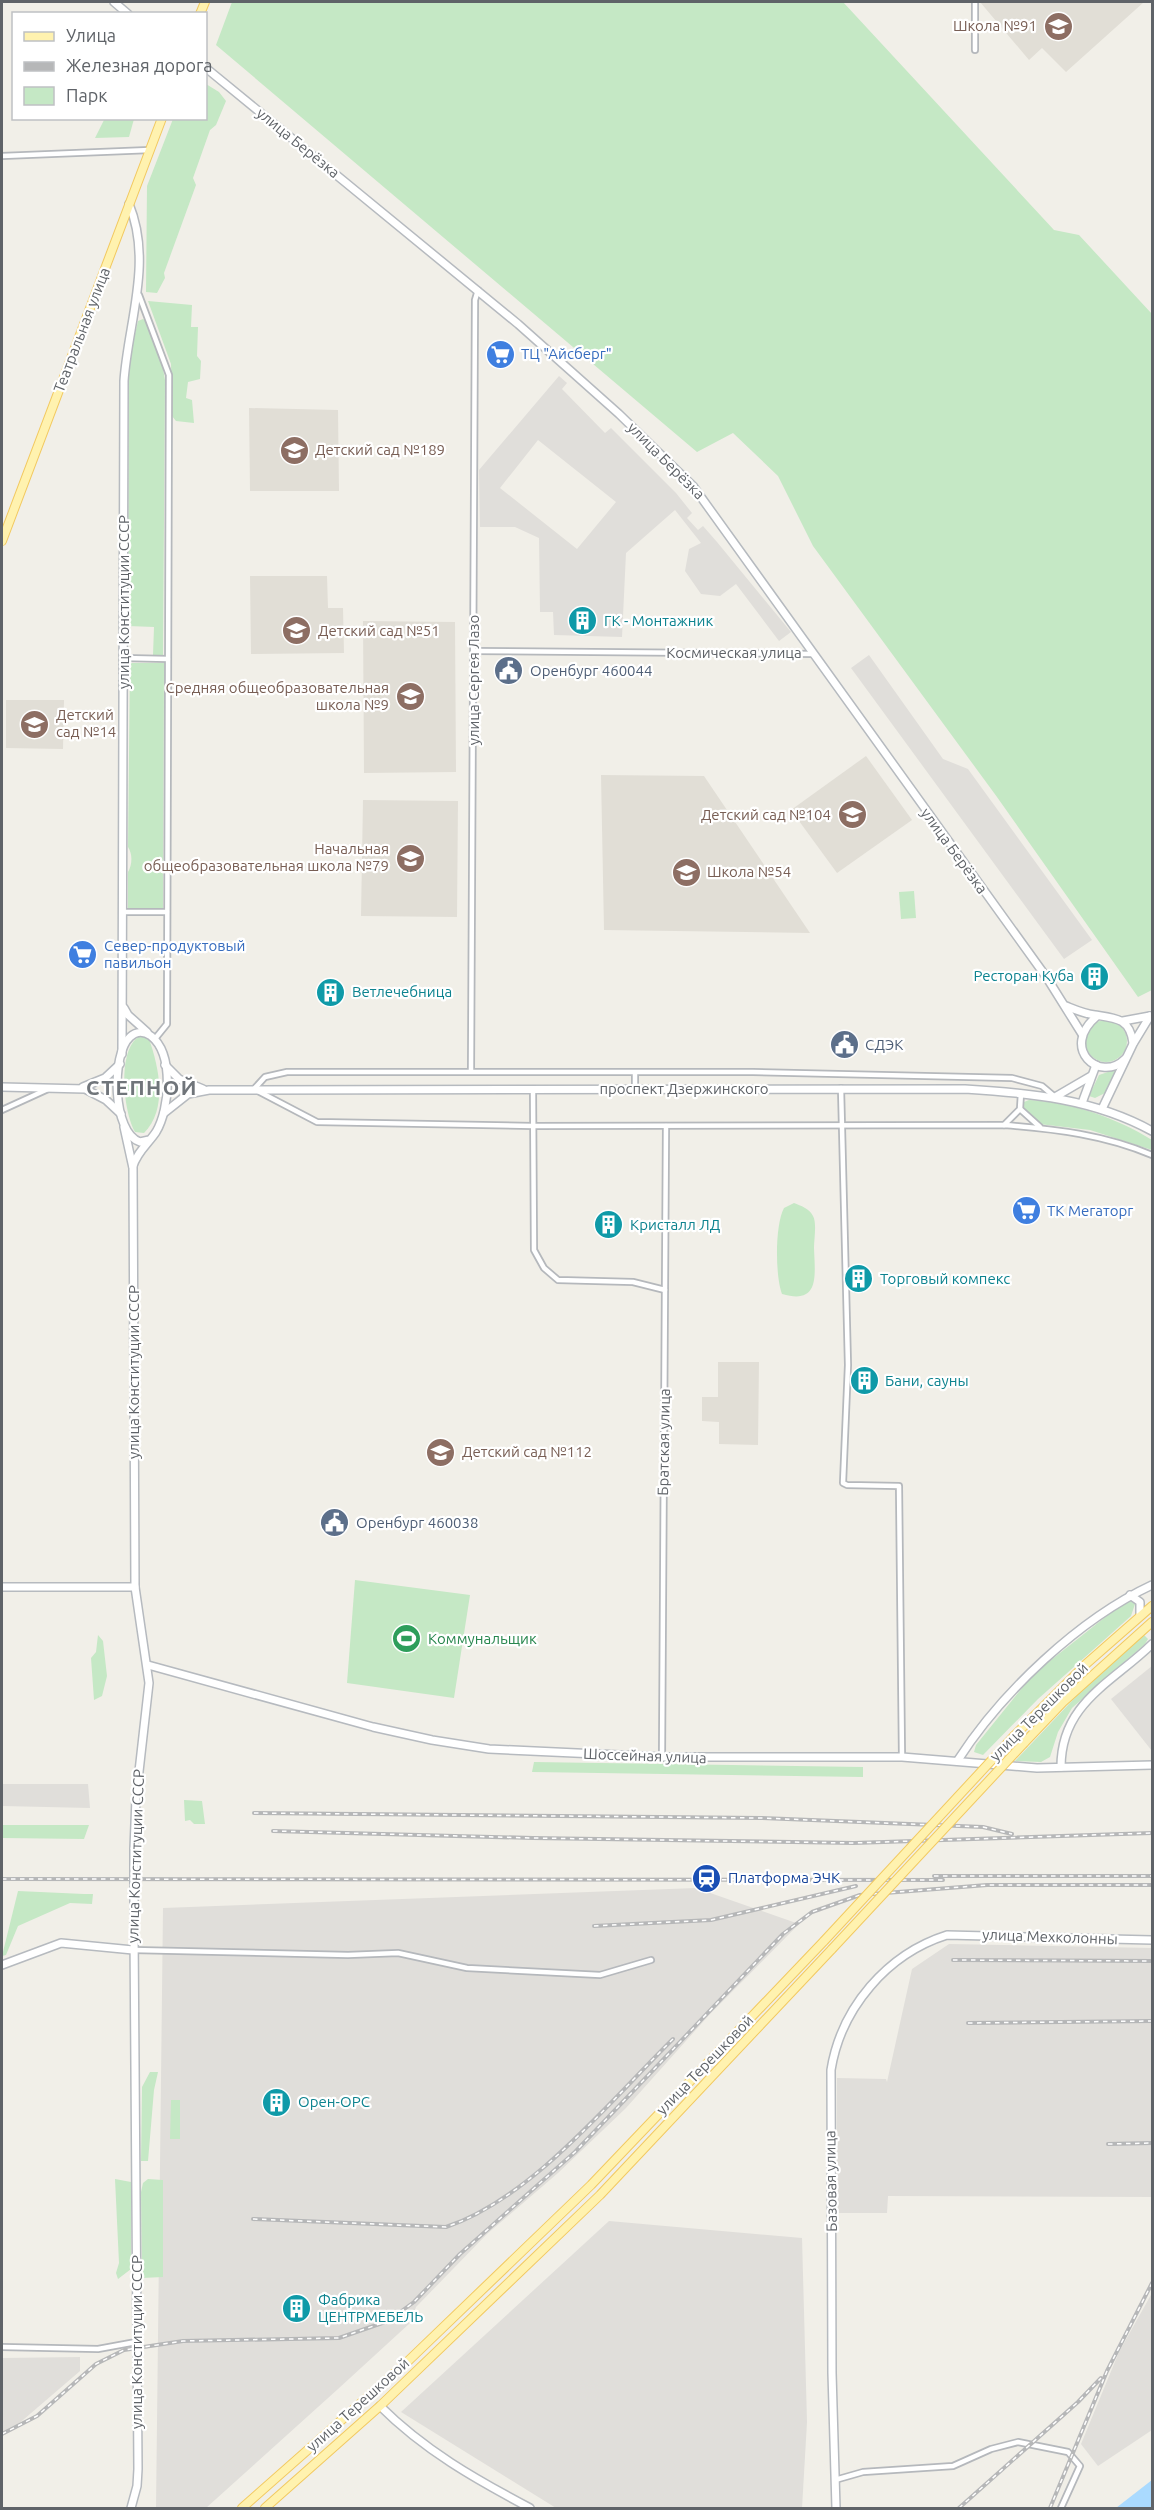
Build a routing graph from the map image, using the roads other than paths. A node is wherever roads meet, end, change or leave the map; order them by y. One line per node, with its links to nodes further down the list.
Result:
1 (114, 2): 3 (main road)
2 (975, 2): 4 (street)
3 (126, 12)
4 (975, 50)
5 (207, 69): 7 (main road, улица Берёзка)
6 (207, 76): 7 (main road)
7 (219, 79): 12 (main road, улица Берёзка)
8 (161, 120): 9 (main road, Театральная улица)
9 (150, 150): 10 (street); 11 (main road, Театральная улица)
10 (2, 156)
11 (129, 204): 13 (main road, улица Конституции СССР); 14 (main road, Театральная улица)
12 (478, 290): 15 (street, улица Сергея Лазо); 16 (main road, улица Берёзка)
13 (139, 295): 17 (main road, улица Конституции СССР); 18 (street)
14 (2, 541)
15 (474, 651): 16 (street, Космическая улица); 34 (street, улица Сергея Лазо)
16 (814, 654): 22 (main road, улица Берёзка)
17 (124, 658): 18 (street); 19 (main road, улица Конституции СССР)
18 (168, 659): 20 (street)
19 (123, 912): 20 (street); 21 (main road, улица Конституции СССР)
20 (167, 912): 27 (street)
21 (123, 1002): 27 (main road); 29 (main road, улица Конституции СССР)
22 (1066, 1006): 23 (main road); 26 (main road, улица Берёзка)
23 (1097, 1016): 25 (main road); 26 (main road)
24 (1151, 1016): 25 (main road); 28 (main road)
25 (1123, 1021): 28 (main road)
26 (1082, 1034): 33 (main road)
27 (152, 1037): 29 (main road); 32 (main road)
28 (1133, 1044): 30 (main road)
29 (122, 1054): 31 (main road, улица Конституции СССР)
30 (1128, 1056): 33 (main road); 49 (main road)
31 (120, 1064): 39 (main road); 52 (main road, улица Конституции СССР)
32 (165, 1065): 43 (main road, проспект Дзержинского); 51 (main road)
33 (1096, 1065): 36 (main road)
34 (471, 1071): 35 (street); 41 (street)
35 (635, 1072): 42 (street); 46 (street)
36 (1091, 1076): 46 (main road); 47 (main road)
37 (2, 1087): 38 (main road)
38 (51, 1088): 39 (main road); 50 (street)
39 (77, 1088): 52 (main road)
40 (841, 1088): 42 (main road, проспект Дзержинского); 45 (main road, проспект Дзержинского); 53 (street)
41 (254, 1089): 43 (main road, проспект Дзержинского); 44 (main road, проспект Дзержинского); 55 (street)
42 (635, 1089): 44 (main road, проспект Дзержинского)
43 (209, 1090): 51 (main road, проспект Дзержинского)
44 (532, 1090): 55 (street)
45 (1021, 1093): 46 (main road, проспект Дзержинского); 48 (street)
46 (1055, 1097): 47 (main road, проспект Дзержинского)
47 (1082, 1103): 49 (main road, проспект Дзержинского)
48 (1020, 1109): 54 (street); 58 (street)
49 (1102, 1109): 59 (main road, проспект Дзержинского)
50 (2, 1110)
51 (164, 1113): 60 (main road)
52 (121, 1114): 57 (main road, улица Конституции СССР)
53 (842, 1124): 54 (street); 56 (street); 74 (street)
54 (1004, 1125): 58 (street)
55 (533, 1126): 56 (street); 63 (street)
56 (666, 1126): 63 (street, Братская улица)
57 (124, 1127): 60 (main road); 62 (main road, улица Конституции СССР)
58 (1040, 1128): 61 (street)
59 (1152, 1131)
60 (149, 1140): 62 (main road)
61 (1152, 1155)
62 (133, 1168): 66 (main road, улица Конституции СССР)
63 (665, 1290): 73 (street, Братская улица)
64 (1152, 1585): 67 (main road)
65 (2, 1587): 66 (main road)
66 (135, 1587): 72 (main road, улица Конституции СССР)
67 (1130, 1596): 69 (main road); 75 (main road)
68 (1152, 1606): 69 (main road, улица Терешковой)
69 (1140, 1616): 83 (main road, улица Терешковой, bridge)
70 (1151, 1626): 84 (main road, улица Терешковой, bridge)
71 (1152, 1644): 77 (main road)
72 (148, 1665): 73 (main road, Шоссейная улица); 80 (main road, улица Конституции СССР, bridge)
73 (662, 1757): 74 (main road, Шоссейная улица)
74 (902, 1757): 75 (main road, Шоссейная улица)
75 (958, 1760): 77 (main road, Шоссейная улица)
76 (1152, 1765): 77 (main road, Шоссейная улица)
77 (1061, 1767)
78 (947, 1935): 79 (main road, улица Мехколонны); 89 (main road, Базовая улица)
79 (1152, 1940)
80 (133, 1950): 81 (street); 82 (main road); 85 (main road, улица Конституции СССР)
81 (651, 1960)
82 (2, 1965)
83 (537, 2237): 84 (main road); 87 (main road, улица Терешковой)
84 (546, 2246): 88 (main road, улица Терешковой)
85 (136, 2342): 86 (street); 90 (main road, улица Конституции СССР)
86 (2, 2347)
87 (370, 2396): 88 (main road); 91 (main road, улица Терешковой)
88 (380, 2406): 92 (main road, улица Терешковой); 93 (main road)
89 (835, 2480): 94 (main road, Базовая улица); 95 (street)
90 (131, 2508)
91 (242, 2508)
92 (265, 2508)
93 (530, 2508)
94 (836, 2508)
95 (1061, 2508)

